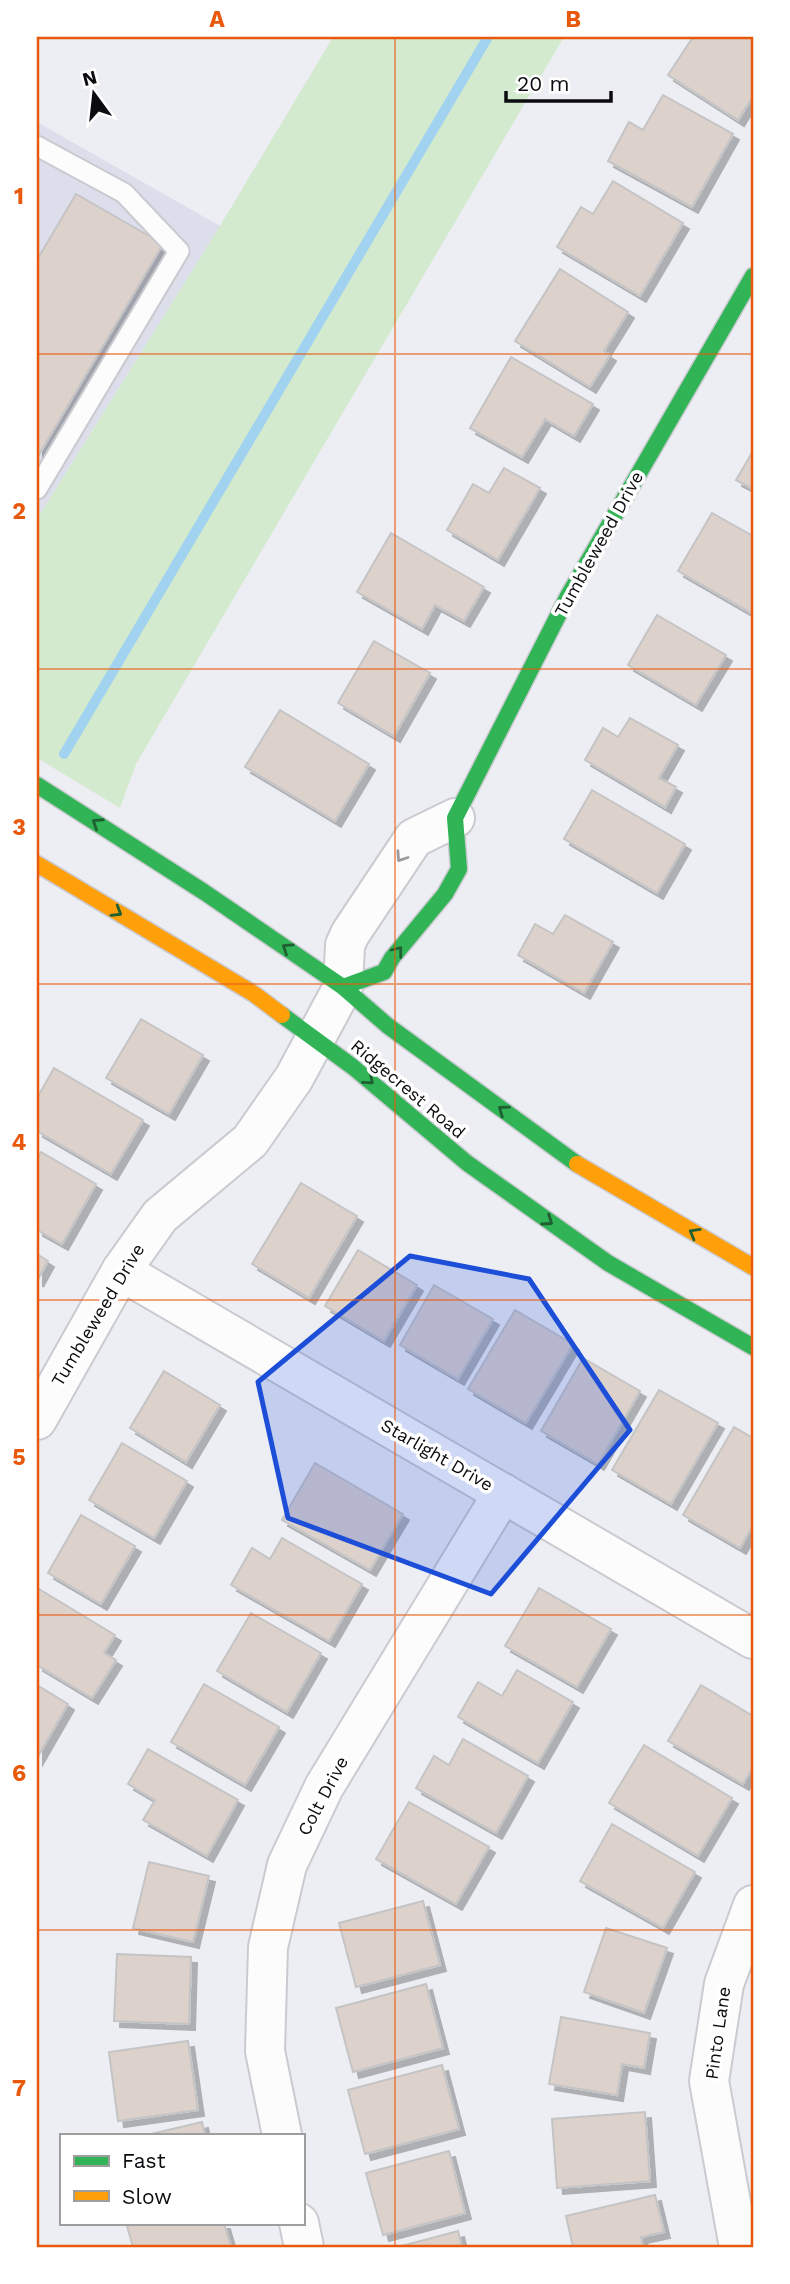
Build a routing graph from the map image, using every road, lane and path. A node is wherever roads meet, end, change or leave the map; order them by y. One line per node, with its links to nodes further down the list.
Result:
1 (37, 146): 3 (lane)
2 (753, 276): 5 (main road, Tumbleweed Drive)
3 (37, 489)
4 (37, 785): 7 (main road, Ridgecrest Road, one-way to 4)
5 (455, 818): 7 (street, Tumbleweed Drive, one-way to 7); 7 (main road, one-way to 5)
6 (37, 864): 8 (main road, Ridgecrest Road, one-way to 8)
7 (343, 986): 8 (street, Tumbleweed Drive); 9 (main road, Ridgecrest Road, one-way to 7)
8 (316, 1038): 10 (street, Tumbleweed Drive); 11 (main road, Ridgecrest Road, one-way to 11)
9 (753, 1267)
10 (121, 1271): 12 (street, Tumbleweed Drive); 13 (street, Starlight Drive)
11 (753, 1347)
12 (37, 1420)
13 (503, 1493): 14 (street, Starlight Drive); 16 (street, Colt Drive)
14 (753, 1639)
15 (753, 1905): 19 (street, Pinto Lane)
16 (282, 2134)
17 (299, 2224): 18 (street)
18 (304, 2247)
19 (739, 2247)

